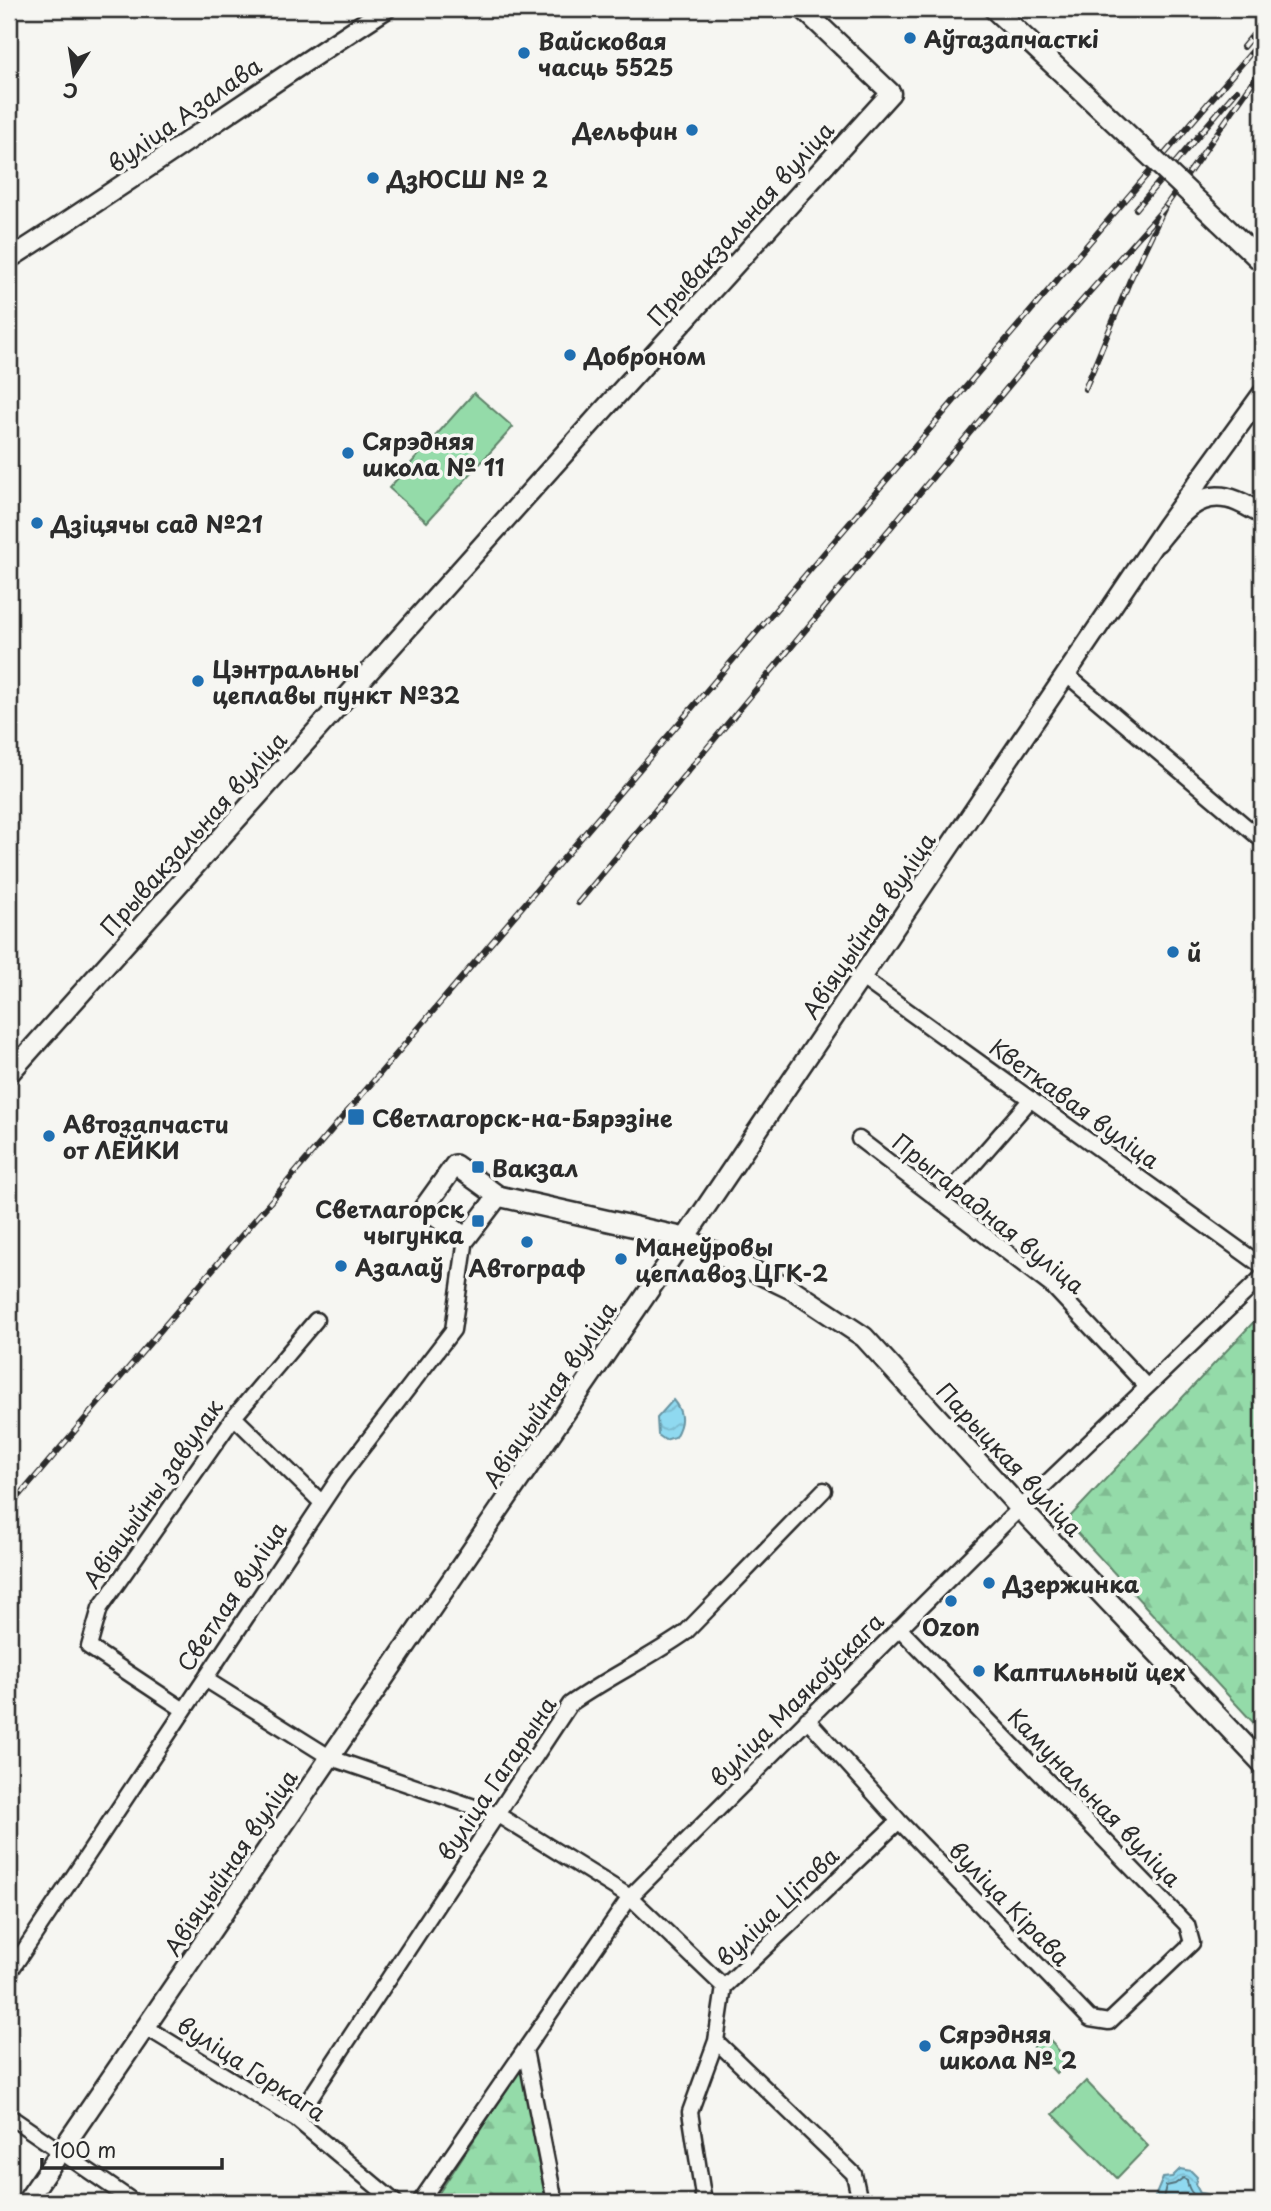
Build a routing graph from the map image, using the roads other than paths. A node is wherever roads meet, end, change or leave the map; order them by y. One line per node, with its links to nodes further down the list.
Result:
1 (386, 9): 4 (street, вуліца Азалава)
2 (803, 9): 12 (street, Прывакзальная вуліца)
3 (994, 9): 5 (main road, bridge)
4 (9, 259)
5 (1262, 262)
6 (1262, 394): 8 (street)
7 (1262, 514): 8 (main road, Авіяцыйная вуліца)
8 (1157, 542): 9 (street, Авіяцыйная вуліца)
9 (1067, 676): 10 (street); 11 (street, Авіяцыйная вуліца)
10 (1262, 840)
11 (862, 978): 13 (street, Кветкавая вуліца); 18 (street, Авіяцыйная вуліца)
12 (9, 1074)
13 (1031, 1099): 16 (street); 19 (street, Кветкавая вуліца)
14 (859, 1139): 16 (street, Прыгарадная вуліца)
15 (498, 1196): 17 (main road, Светлая вуліца); 17 (main road); 18 (main road)
16 (942, 1201): 22 (street, Прыгарадная вуліца)
17 (466, 1238): 25 (street, Светлая вуліца)
18 (685, 1238): 26 (main road, Парыцкая вуліца); 31 (street, Авіяцыйная вуліца)
19 (1262, 1266)
20 (1262, 1277): 22 (street, вуліца Маякоўскага)
21 (316, 1320): 23 (street, Авіяцыйны завулак)
22 (1147, 1387): 26 (street, вуліца Маякоўскага)
23 (234, 1417): 25 (street); 29 (street, Авіяцыйны завулак)
24 (824, 1490): 33 (street, вуліца Гагарына)
25 (322, 1503): 28 (street, Светлая вуліца)
26 (1020, 1508): 27 (street, вуліца Маякоўскага); 32 (main road, Парыцкая вуліца)
27 (899, 1628): 30 (street, вуліца Маякоўскага); 36 (street, Камунальная вуліца)
28 (205, 1679): 29 (street, Светлая вуліца); 31 (street)
29 (184, 1710): 37 (street, Светлая вуліца)
30 (807, 1719): 34 (street, вуліца Кірава); 35 (street, вуліца Маякоўскага)
31 (331, 1758): 33 (street); 39 (street, Авіяцыйная вуліца)
32 (1262, 1763)
33 (498, 1815): 35 (street); 43 (street, вуліца Гагарына)
34 (899, 1821): 36 (street, вуліца Кірава); 38 (street, вуліца Цітова)
35 (630, 1898): 38 (street); 41 (street, вуліца Маякоўскага)
36 (1192, 1943)
37 (9, 1973)
38 (724, 1987): 40 (street, вуліца Цітова)
39 (147, 2028): 43 (street, вуліца Горкага); 44 (street, Авіяцыйная вуліца)
40 (716, 2040): 50 (street, вуліца Цітова); 51 (street)
41 (526, 2050): 48 (street, вуліца Маякоўскага); 49 (street)
42 (9, 2116): 44 (street)
43 (296, 2119): 47 (street, вуліца Горкага)
44 (61, 2152): 45 (street, Авіяцыйная вуліца); 46 (street)
45 (26, 2202)
46 (134, 2202)
47 (395, 2202)
48 (420, 2202)
49 (555, 2202)
50 (704, 2202)
51 (860, 2202)

